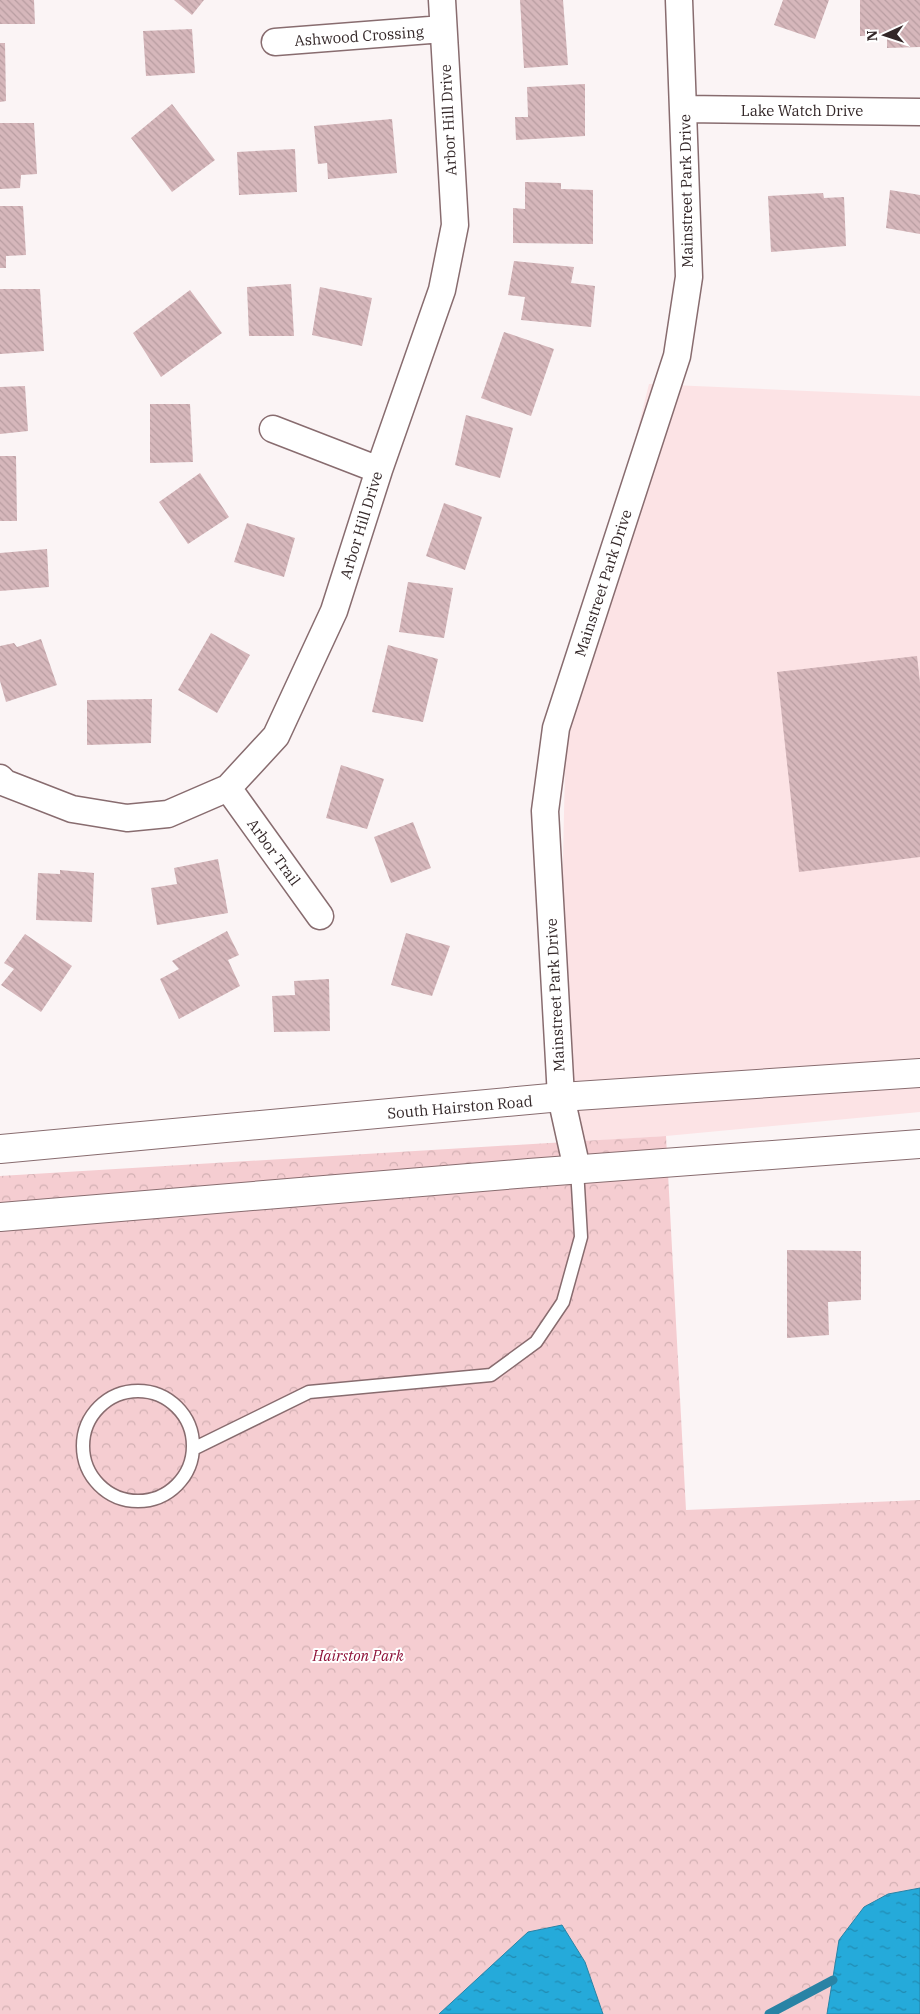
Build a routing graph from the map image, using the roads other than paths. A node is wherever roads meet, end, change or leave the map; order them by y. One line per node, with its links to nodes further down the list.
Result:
1 (442, 0): 3 (street, Arbor Hill Drive)
2 (680, 0): 5 (street, Mainstreet Park Drive)
3 (443, 29): 4 (street, Ashwood Crossing); 8 (street, Arbor Hill Drive)
4 (275, 42)
5 (684, 109): 6 (street, Lake Watch Drive); 13 (street, Mainstreet Park Drive)
6 (920, 112)
7 (273, 429): 8 (street)
8 (378, 470): 10 (street, Arbor Hill Drive)
9 (2, 784): 10 (street, Arbor Hill Drive)
10 (228, 788): 11 (street, Arbor Trail)
11 (320, 916)
12 (920, 1073): 13 (main road, South Hairston Road)
13 (560, 1097): 15 (main road, South Hairston Road); 16 (street, Mainstreet Park Drive)
14 (920, 1144): 16 (main road)
15 (0, 1149)
16 (577, 1169): 17 (main road); 18 (lane)
17 (0, 1217)
18 (194, 1449): 18 (lane)

